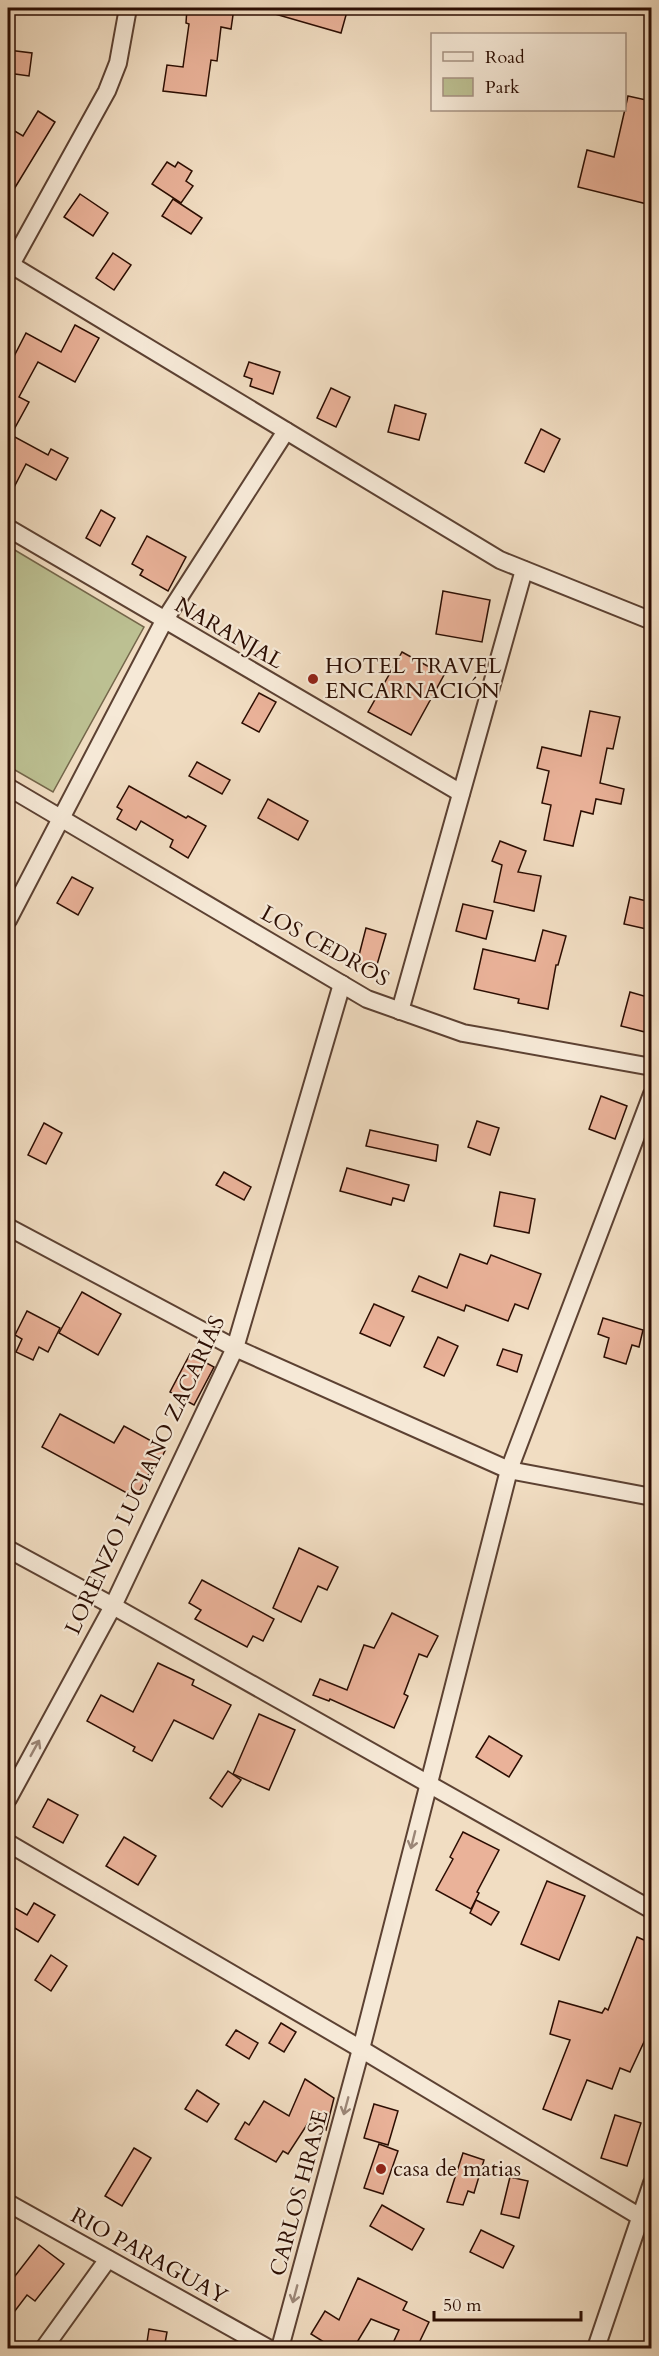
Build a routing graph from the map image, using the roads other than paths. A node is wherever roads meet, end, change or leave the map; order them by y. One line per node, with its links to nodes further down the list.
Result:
1 (128, 8): 2 (street)
2 (8, 266): 3 (street)
3 (286, 431): 5 (street); 6 (street)
4 (8, 528): 6 (street, NARANJAL)
5 (524, 570): 7 (street); 9 (street)
6 (164, 621): 9 (street, NARANJAL); 10 (street)
7 (651, 621)
8 (8, 787): 10 (street, LOS CEDROS)
9 (461, 793): 13 (street)
10 (62, 819): 11 (street); 12 (street, LOS CEDROS)
11 (8, 920)
12 (342, 984): 13 (street, LOS CEDROS); 17 (street, LORENZO LUCIANO ZACARIAS)
13 (400, 1011): 14 (street, LOS CEDROS)
14 (651, 1067)
15 (651, 1094): 18 (street, CARLOS HRASE)
16 (8, 1227): 17 (street)
17 (235, 1348): 18 (street); 21 (street, LORENZO LUCIANO ZACARIAS)
18 (509, 1470): 19 (street); 22 (street, CARLOS HRASE)
19 (651, 1497)
20 (8, 1549): 21 (street)
21 (113, 1606): 22 (street); 23 (street, LORENZO LUCIANO ZACARIAS, one-way to 21)
22 (428, 1783): 25 (street); 26 (street, CARLOS HRASE, one-way to 26)
23 (8, 1799)
24 (8, 1843): 26 (street)
25 (651, 1910)
26 (361, 2049): 29 (street); 33 (street, CARLOS HRASE, one-way to 33)
27 (651, 2183): 29 (street)
28 (8, 2203): 30 (street, RIO PARAGUAY)
29 (646, 2220): 34 (street)
30 (108, 2259): 31 (street); 32 (street, RIO PARAGUAY)
31 (44, 2349)
32 (268, 2349)
33 (280, 2349)
34 (596, 2349)

